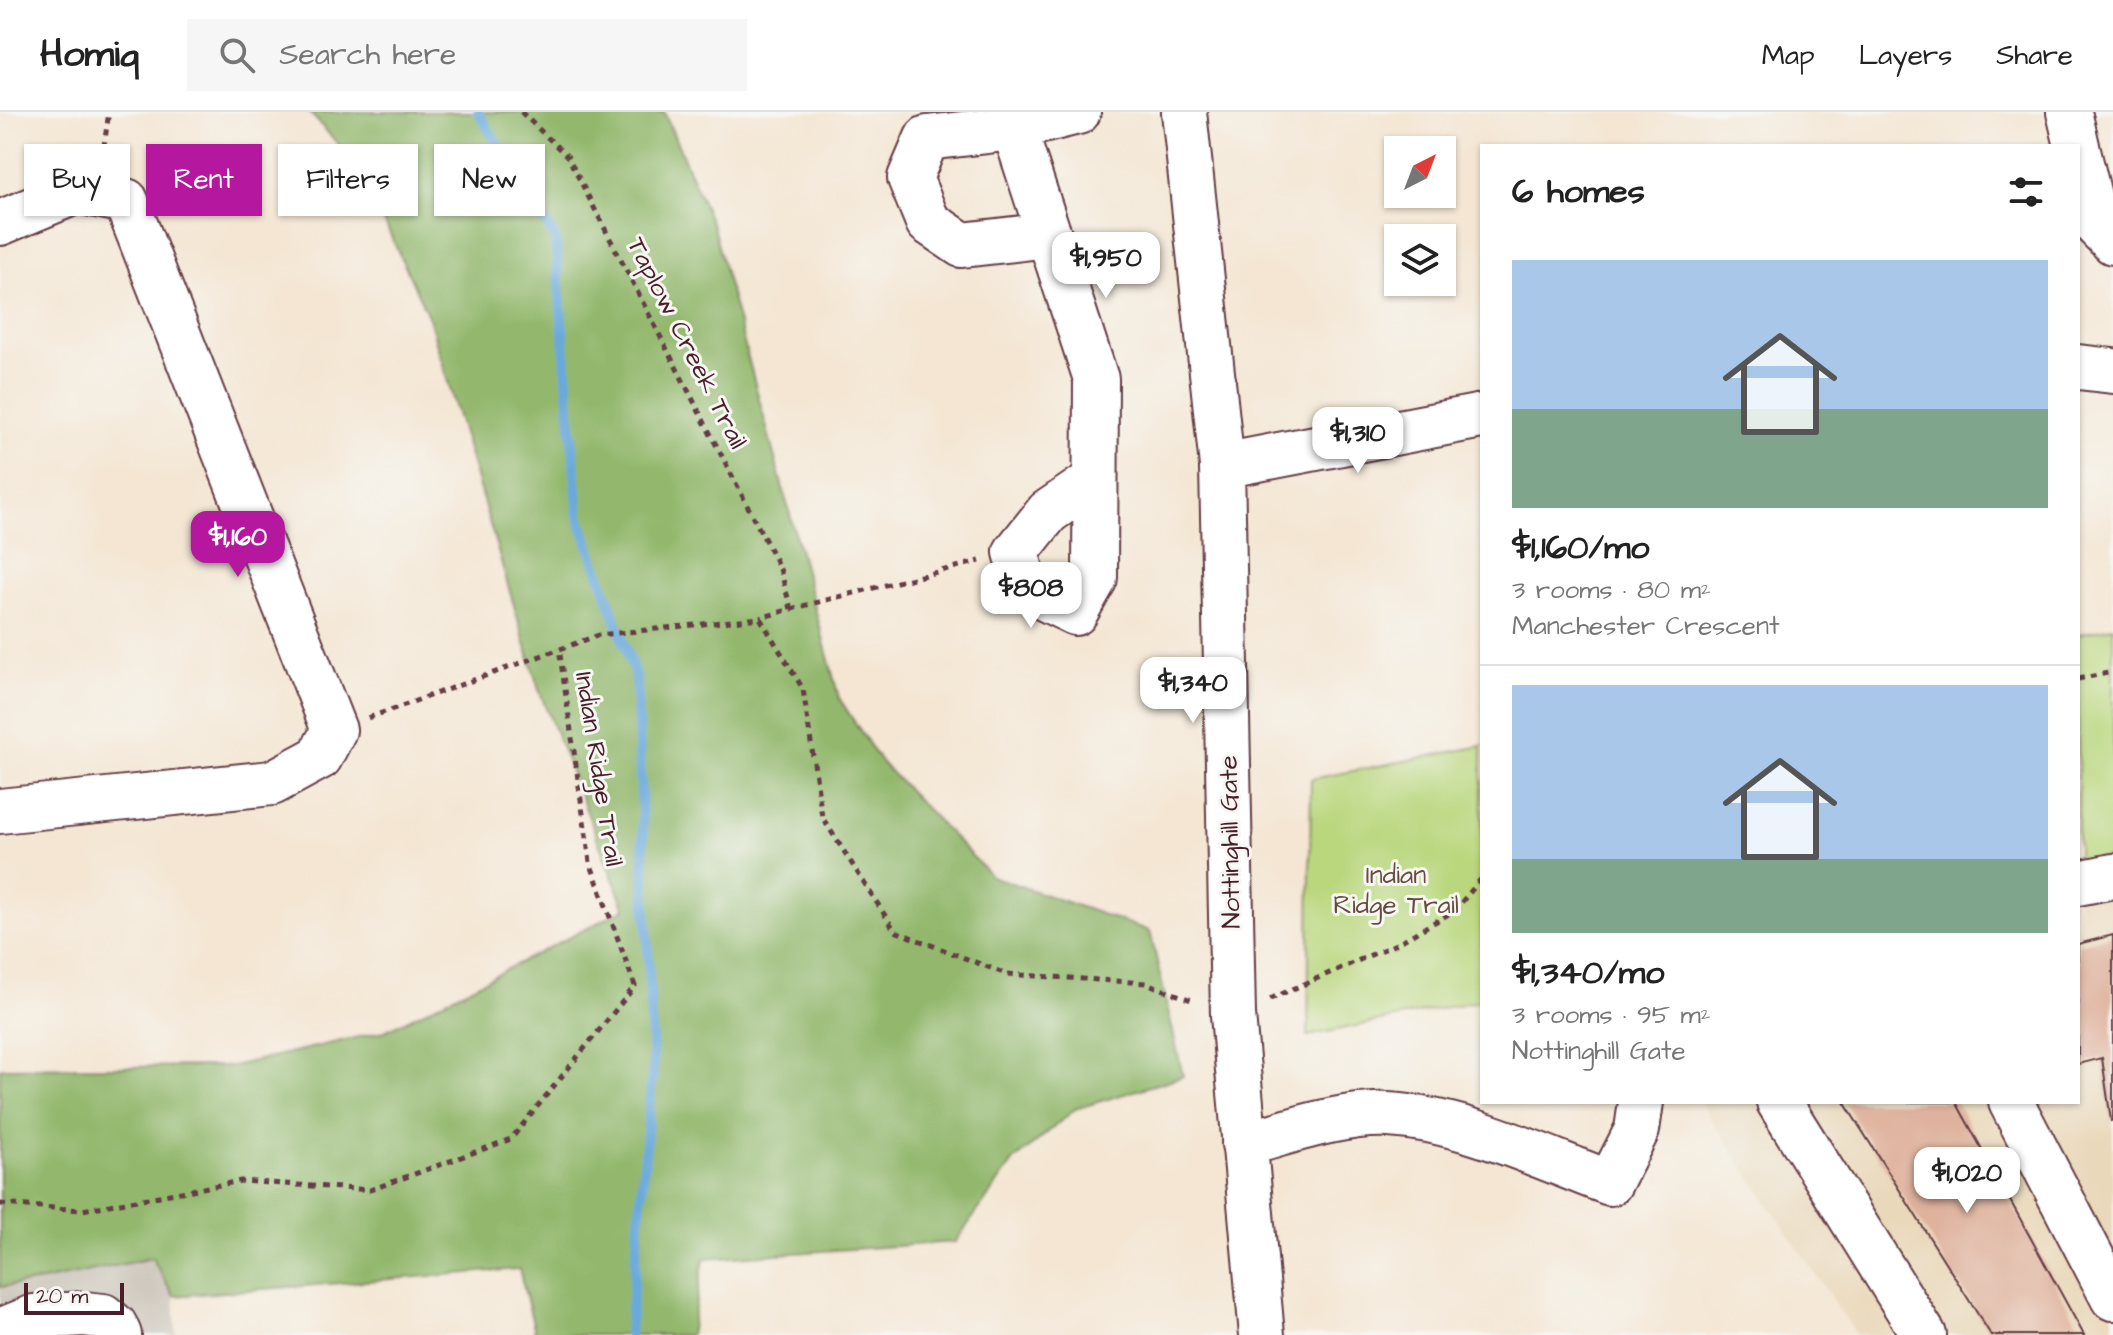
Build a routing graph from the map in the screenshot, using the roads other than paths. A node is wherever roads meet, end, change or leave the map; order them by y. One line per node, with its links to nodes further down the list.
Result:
1 (1078, 112): 4 (street)
2 (1184, 112): 13 (street, Nottinghill Gate)
3 (2069, 112): 5 (street)
4 (1014, 128): 8 (street); 8 (street)
5 (2076, 144)
6 (2080, 162): 9 (street)
7 (0, 223): 15 (street)
8 (1049, 235): 14 (street)
9 (2096, 237)
10 (2080, 367): 11 (street)
11 (2113, 371)
12 (1480, 416): 13 (street)
13 (1222, 466): 21 (street, Nottinghill Gate)
14 (1095, 480): 14 (street)
15 (0, 811)
16 (2113, 876): 17 (street)
17 (2080, 883)
18 (1641, 1104): 21 (street)
19 (1780, 1104): 26 (street)
20 (2012, 1104): 22 (street)
21 (1244, 1144): 24 (street, Nottinghill Gate)
22 (2113, 1298)
23 (0, 1331): 25 (street)
24 (1261, 1334)
25 (119, 1335)
26 (1924, 1335)

